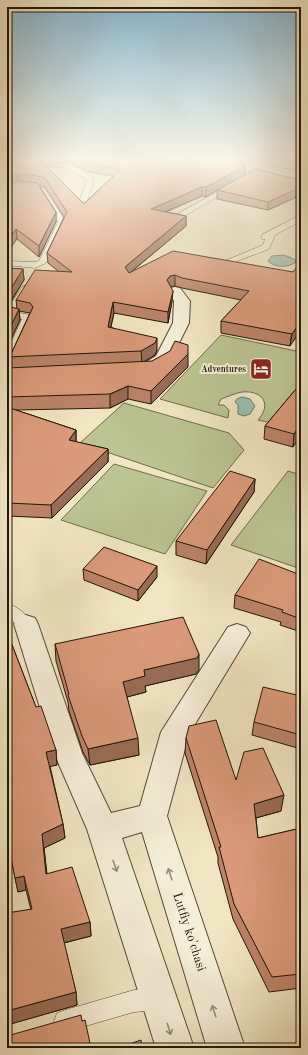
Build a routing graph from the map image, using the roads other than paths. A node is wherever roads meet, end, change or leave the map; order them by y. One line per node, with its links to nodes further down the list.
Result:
1 (54, 208): 9 (lane)
2 (192, 208): 3 (lane)
3 (178, 216)
4 (301, 218): 5 (lane)
5 (272, 233): 6 (lane); 7 (lane)
6 (264, 237)
7 (226, 262)
8 (7, 264): 9 (lane)
9 (40, 265): 12 (lane)
10 (175, 291): 11 (street)
11 (123, 370)
12 (10, 371)
13 (16, 617): 16 (street)
14 (237, 633): 15 (street)
15 (152, 816): 16 (street); 20 (street, Lutfiy ko'chasi, one-way to 15)
16 (103, 829): 17 (street, one-way to 17)
17 (160, 999): 18 (lane); 19 (street, one-way to 19)
18 (44, 1027)
19 (175, 1048)
20 (226, 1048)

